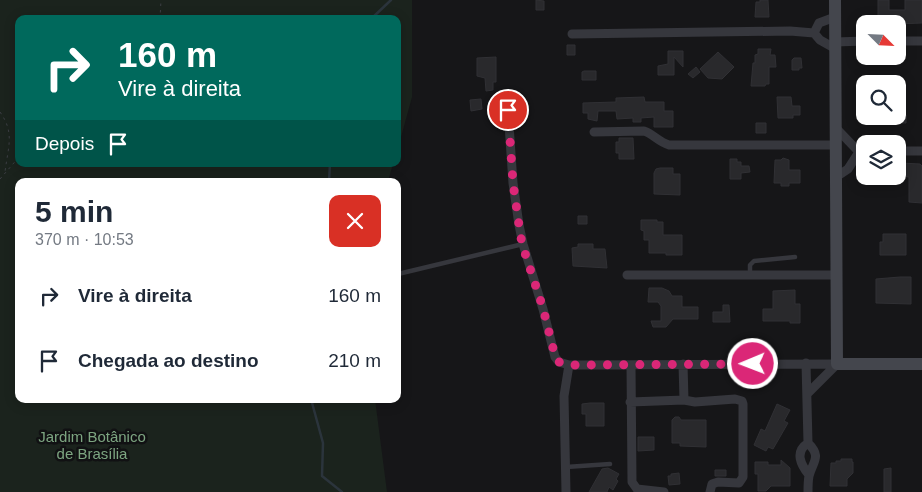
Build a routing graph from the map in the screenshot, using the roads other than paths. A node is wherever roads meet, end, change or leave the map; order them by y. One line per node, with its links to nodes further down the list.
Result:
1 (835, 0): 2 (street)
2 (835, 17): 3 (street); 8 (street)
3 (814, 33): 4 (street); 8 (street)
4 (572, 34)
5 (906, 41): 6 (street)
6 (922, 41)
7 (856, 43): 8 (street)
8 (836, 46): 10 (street)
9 (508, 110): 18 (street)
10 (836, 128): 12 (street); 13 (street)
11 (594, 132): 12 (street)
12 (836, 145): 17 (street)
13 (856, 146)
14 (906, 151): 15 (street)
15 (922, 151)
16 (856, 159): 17 (street)
17 (836, 177): 23 (street)
18 (522, 244): 20 (lane); 28 (street)
19 (795, 257): 22 (lane)
20 (401, 273)
21 (627, 275): 22 (street)
22 (750, 275): 23 (street)
23 (837, 275): 26 (street)
24 (806, 363): 25 (street); 26 (street); 30 (street)
25 (683, 364): 29 (street); 31 (street)
26 (837, 364): 27 (street); 30 (street)
27 (922, 364)
28 (569, 365): 29 (street); 35 (street)
29 (631, 365): 32 (street)
30 (807, 394): 33 (street)
31 (684, 400): 32 (street); 39 (street)
32 (630, 402): 38 (street)
33 (808, 443): 36 (street); 36 (street)
34 (610, 464): 35 (lane)
35 (566, 467): 37 (street)
36 (809, 475): 40 (street)
37 (566, 492)
38 (664, 492)
39 (710, 492)
40 (808, 492)

